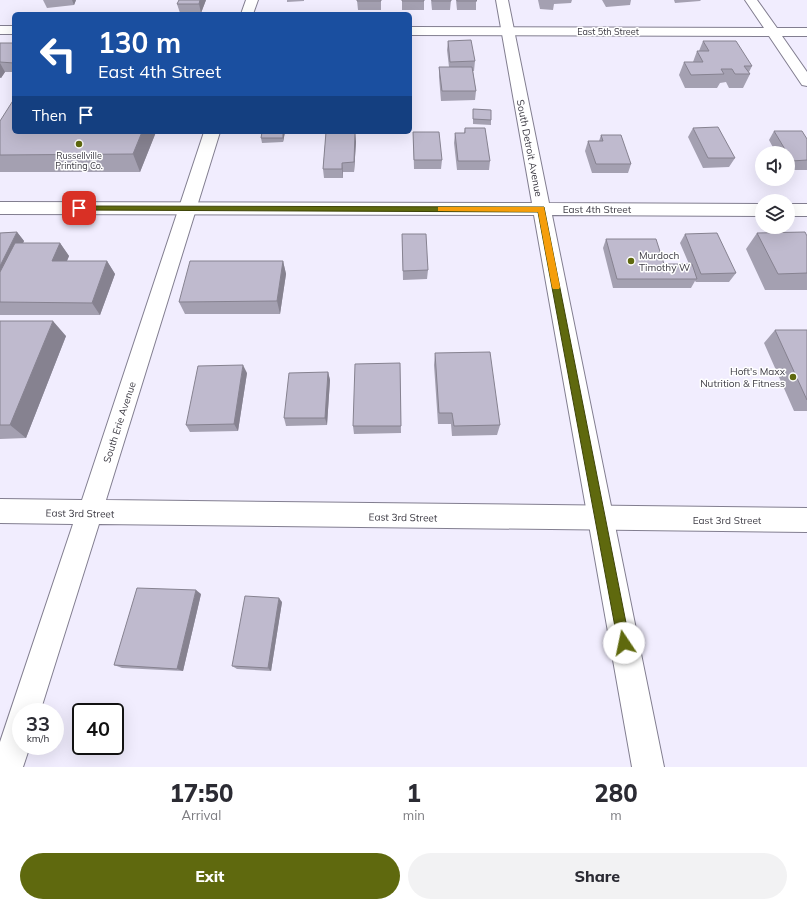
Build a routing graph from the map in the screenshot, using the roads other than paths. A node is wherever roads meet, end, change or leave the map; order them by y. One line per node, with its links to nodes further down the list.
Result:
1 (252, 0): 4 (street)
2 (502, 0): 8 (street, South Detroit Avenue)
3 (752, 0): 9 (street)
4 (249, 12)
5 (0, 30): 6 (street)
6 (12, 30)
7 (412, 31): 8 (street, East 5th Street)
8 (508, 31): 9 (street, East 5th Street); 15 (street, South Detroit Avenue)
9 (774, 32): 10 (street, East 5th Street); 11 (street)
10 (807, 32)
11 (807, 82)
12 (211, 134): 14 (street, South Erie Avenue)
13 (0, 208): 14 (street, East 4th Street)
14 (189, 209): 15 (street, East 4th Street); 20 (street, South Erie Avenue)
15 (542, 209): 16 (street, East 4th Street); 21 (street, South Detroit Avenue)
16 (755, 210)
17 (795, 210): 18 (street)
18 (807, 210)
19 (0, 512): 20 (street, East 3rd Street)
20 (90, 513): 21 (street, East 3rd Street); 23 (street, South Erie Avenue)
21 (601, 519): 22 (street, East 3rd Street); 26 (street, South Detroit Avenue)
22 (807, 520)
23 (28, 703)
24 (12, 752): 25 (street)
25 (7, 767)
26 (648, 767)

